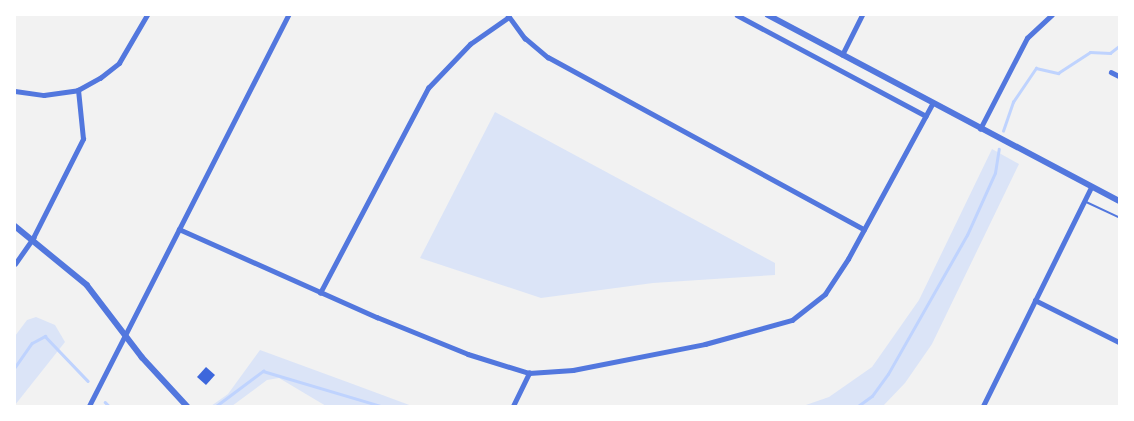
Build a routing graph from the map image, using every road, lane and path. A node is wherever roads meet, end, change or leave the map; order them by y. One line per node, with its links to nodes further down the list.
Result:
1 (148, 15): 13 (street)
2 (288, 15): 23 (street)
3 (737, 15): 16 (street)
4 (768, 15): 10 (street)
5 (862, 15): 10 (street)
6 (1041, 15): 9 (street)
7 (1052, 15): 9 (street)
8 (508, 16): 24 (street); 27 (street)
9 (1045, 20): 17 (street)
10 (842, 55): 15 (street)
11 (1111, 72): 12 (street)
12 (1119, 76)
13 (78, 90): 14 (street); 25 (street)
14 (15, 91)
15 (932, 104): 16 (street); 17 (street)
16 (926, 116): 24 (street)
17 (980, 129): 18 (street)
18 (1091, 187): 19 (street); 20 (street)
19 (1084, 201): 21 (lane); 28 (street)
20 (1119, 201)
21 (1119, 217)
22 (15, 226): 25 (street)
23 (179, 229): 27 (street); 29 (street)
24 (864, 229): 31 (street)
25 (33, 238): 26 (street); 29 (street)
26 (15, 264)
27 (320, 293): 31 (street)
28 (1036, 300): 30 (street); 35 (street)
29 (126, 334): 32 (street); 33 (street)
30 (1119, 342)
31 (529, 373): 34 (street)
32 (88, 406)
33 (188, 406)
34 (513, 406)
35 (983, 406)

